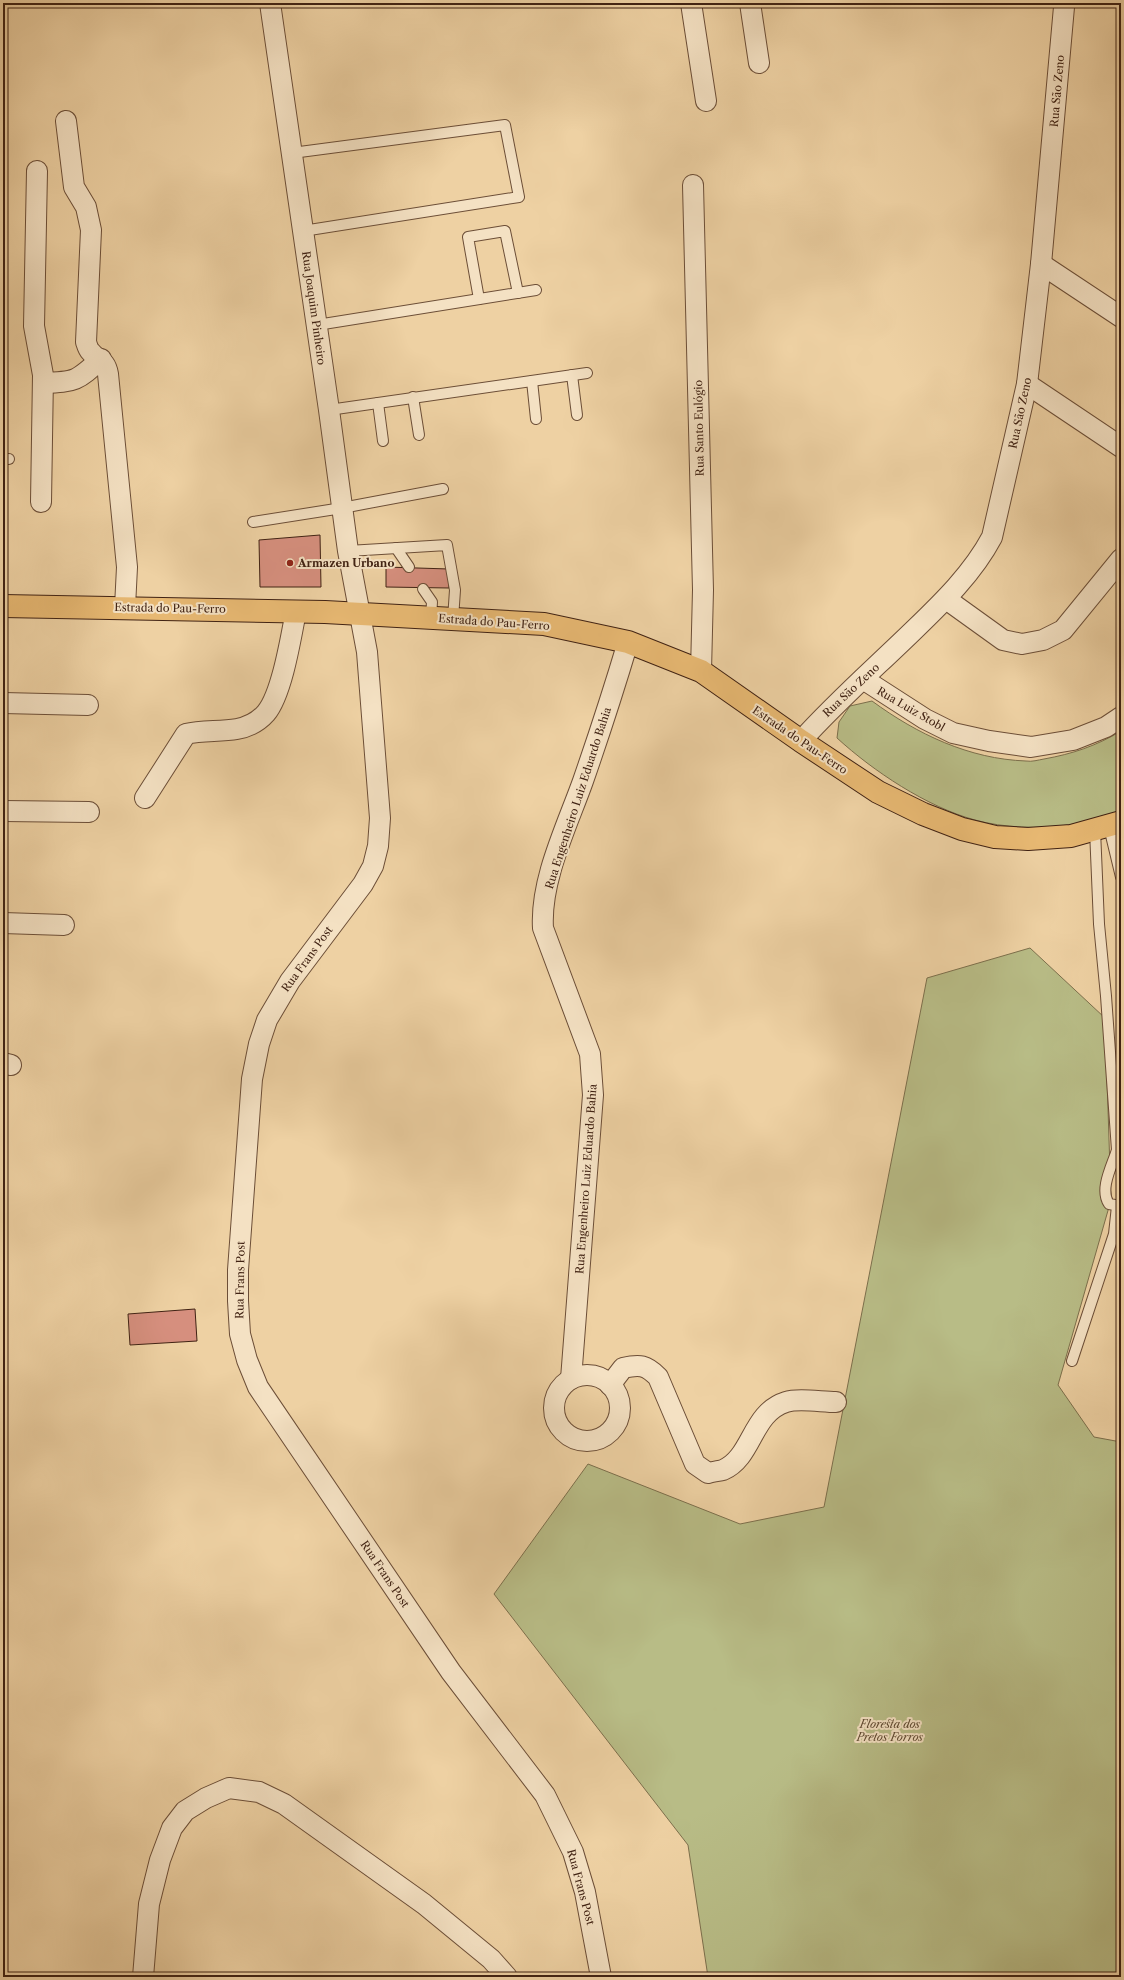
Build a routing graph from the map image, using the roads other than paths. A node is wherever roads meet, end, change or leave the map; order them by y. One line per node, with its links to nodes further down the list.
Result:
1 (270, 3): 8 (street, Rua Joaquim Pinheiro)
2 (691, 3): 6 (street)
3 (750, 3): 5 (street)
4 (1064, 7): 12 (street, Rua São Zeno)
5 (759, 63)
6 (706, 101)
7 (66, 121): 18 (street)
8 (292, 153): 11 (street, Rua Joaquim Pinheiro); 11 (lane)
9 (37, 171): 22 (street)
10 (693, 185): 49 (street, Rua Santo Eulógio)
11 (303, 231): 17 (street, Rua Joaquim Pinheiro)
12 (1041, 264): 16 (street); 23 (street, Rua São Zeno)
13 (536, 290): 14 (lane)
14 (518, 293): 15 (lane); 15 (lane)
15 (479, 299): 17 (lane)
16 (1121, 317)
17 (317, 325): 26 (street, Rua Joaquim Pinheiro)
18 (101, 359): 22 (street); 43 (street)
19 (587, 373): 20 (lane)
20 (572, 376): 21 (lane); 27 (lane)
21 (532, 381): 24 (lane); 28 (lane)
22 (44, 382): 33 (street)
23 (1028, 384): 31 (street); 41 (street, Rua São Zeno)
24 (413, 397): 25 (lane); 29 (lane)
25 (378, 403): 26 (lane); 30 (lane)
26 (329, 410): 34 (street, Rua Joaquim Pinheiro)
27 (577, 415)
28 (536, 420)
29 (419, 435)
30 (383, 440)
31 (1121, 447)
32 (443, 489): 34 (lane)
33 (41, 502)
34 (342, 508): 35 (lane); 37 (street, Rua Joaquim Pinheiro)
35 (254, 522)
36 (396, 548): 37 (lane); 39 (lane); 47 (lane)
37 (348, 551): 45 (street, Rua Joaquim Pinheiro)
38 (1121, 559): 41 (street)
39 (409, 567)
40 (423, 589): 46 (lane)
41 (946, 599): 50 (street, Rua São Zeno)
42 (4, 603): 43 (main road, Estrada do Pau-Ferro)
43 (125, 607): 44 (main road, Estrada do Pau-Ferro)
44 (296, 611): 45 (main road, Estrada do Pau-Ferro); 55 (street)
45 (360, 614): 46 (main road, Estrada do Pau-Ferro); 71 (street, Rua Frans Post)
46 (431, 617): 47 (main road, Estrada do Pau-Ferro)
47 (453, 619): 48 (main road, Estrada do Pau-Ferro)
48 (628, 642): 49 (main road, Estrada do Pau-Ferro); 66 (street, Rua Engenheiro Luiz Eduardo Bahia)
49 (701, 671): 54 (main road, Estrada do Pau-Ferro)
50 (863, 680): 53 (street, Rua Luiz Stobl); 54 (street, Rua São Zeno)
51 (3, 704): 52 (street)
52 (88, 705)
53 (1121, 717)
54 (801, 741): 58 (main road, Estrada do Pau-Ferro)
55 (145, 798)
56 (3, 811): 57 (street)
57 (89, 812)
58 (1108, 826): 59 (lane); 62 (lane)
59 (1121, 877)
60 (3, 923): 61 (street)
61 (64, 925)
62 (1117, 1150): 63 (lane); 64 (lane)
63 (1121, 1169)
64 (1119, 1206): 65 (lane)
65 (1072, 1361)
66 (572, 1379): 67 (street); 67 (street)
67 (610, 1384): 68 (street)
68 (836, 1402)
69 (143, 1977): 70 (street)
70 (507, 1977)
71 (601, 1977)

